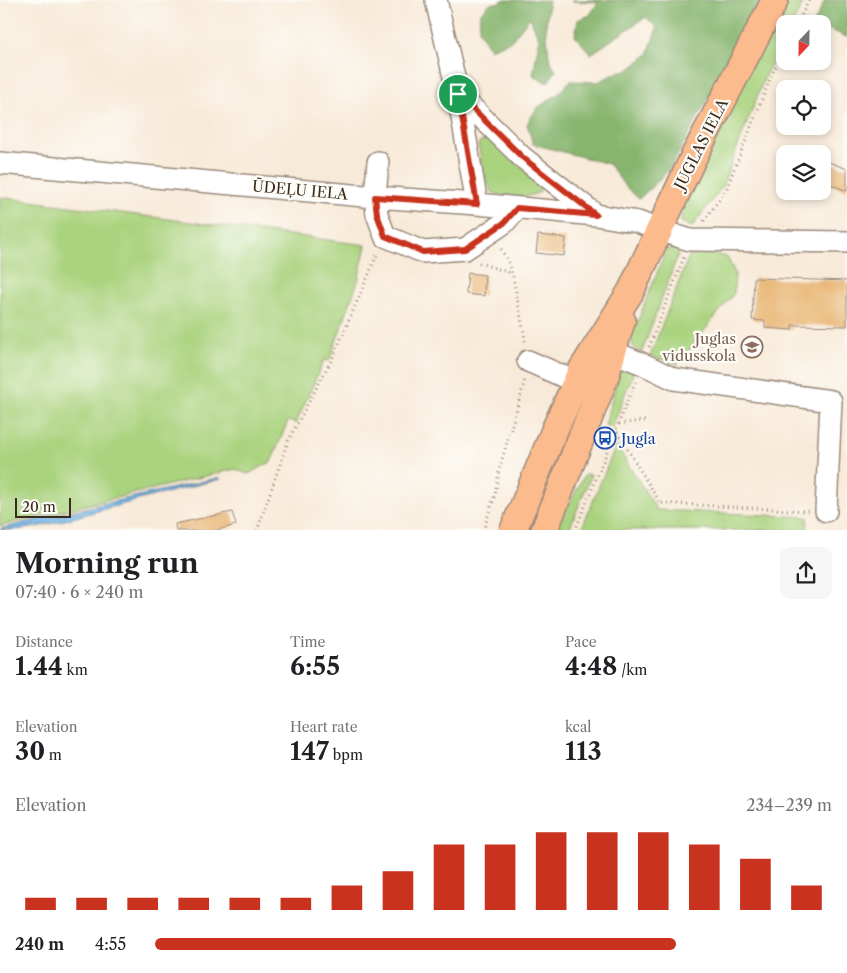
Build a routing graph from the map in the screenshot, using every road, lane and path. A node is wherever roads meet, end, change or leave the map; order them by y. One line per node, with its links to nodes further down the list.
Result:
1 (436, 0): 6 (street)
2 (775, 0): 13 (main road, JUGLAS IELA)
3 (810, 0): 4 (path)
4 (802, 15)
5 (776, 67): 15 (path)
6 (458, 94): 10 (street); 12 (street)
7 (378, 162): 9 (street)
8 (0, 163): 9 (street, ŪDEĻU IELA)
9 (375, 197): 10 (street, ŪDEĻU IELA); 14 (street)
10 (477, 204): 11 (street, ŪDEĻU IELA)
11 (517, 208): 12 (street, ŪDEĻU IELA); 14 (street)
12 (596, 215): 13 (street, ŪDEĻU IELA)
13 (658, 230): 15 (street, ŪDEĻU IELA); 19 (main road, JUGLAS IELA)
14 (385, 236): 29 (path)
15 (690, 240): 16 (street, ŪDEĻU IELA); 22 (path)
16 (847, 242)
17 (474, 262): 18 (path)
18 (512, 274)
19 (631, 291): 20 (main road, JUGLAS IELA); 23 (main road, JUGLAS IELA)
20 (613, 352): 22 (street); 32 (main road, JUGLAS IELA)
21 (528, 362): 23 (street)
22 (643, 364): 25 (path); 28 (street)
23 (576, 382): 31 (main road, JUGLAS IELA)
24 (648, 420): 25 (path)
25 (619, 424): 26 (path)
26 (616, 431): 28 (path); 33 (path)
27 (494, 495): 30 (path)
28 (826, 511)
29 (257, 530)
30 (483, 530)
31 (513, 530)
32 (544, 530)
33 (576, 530)

